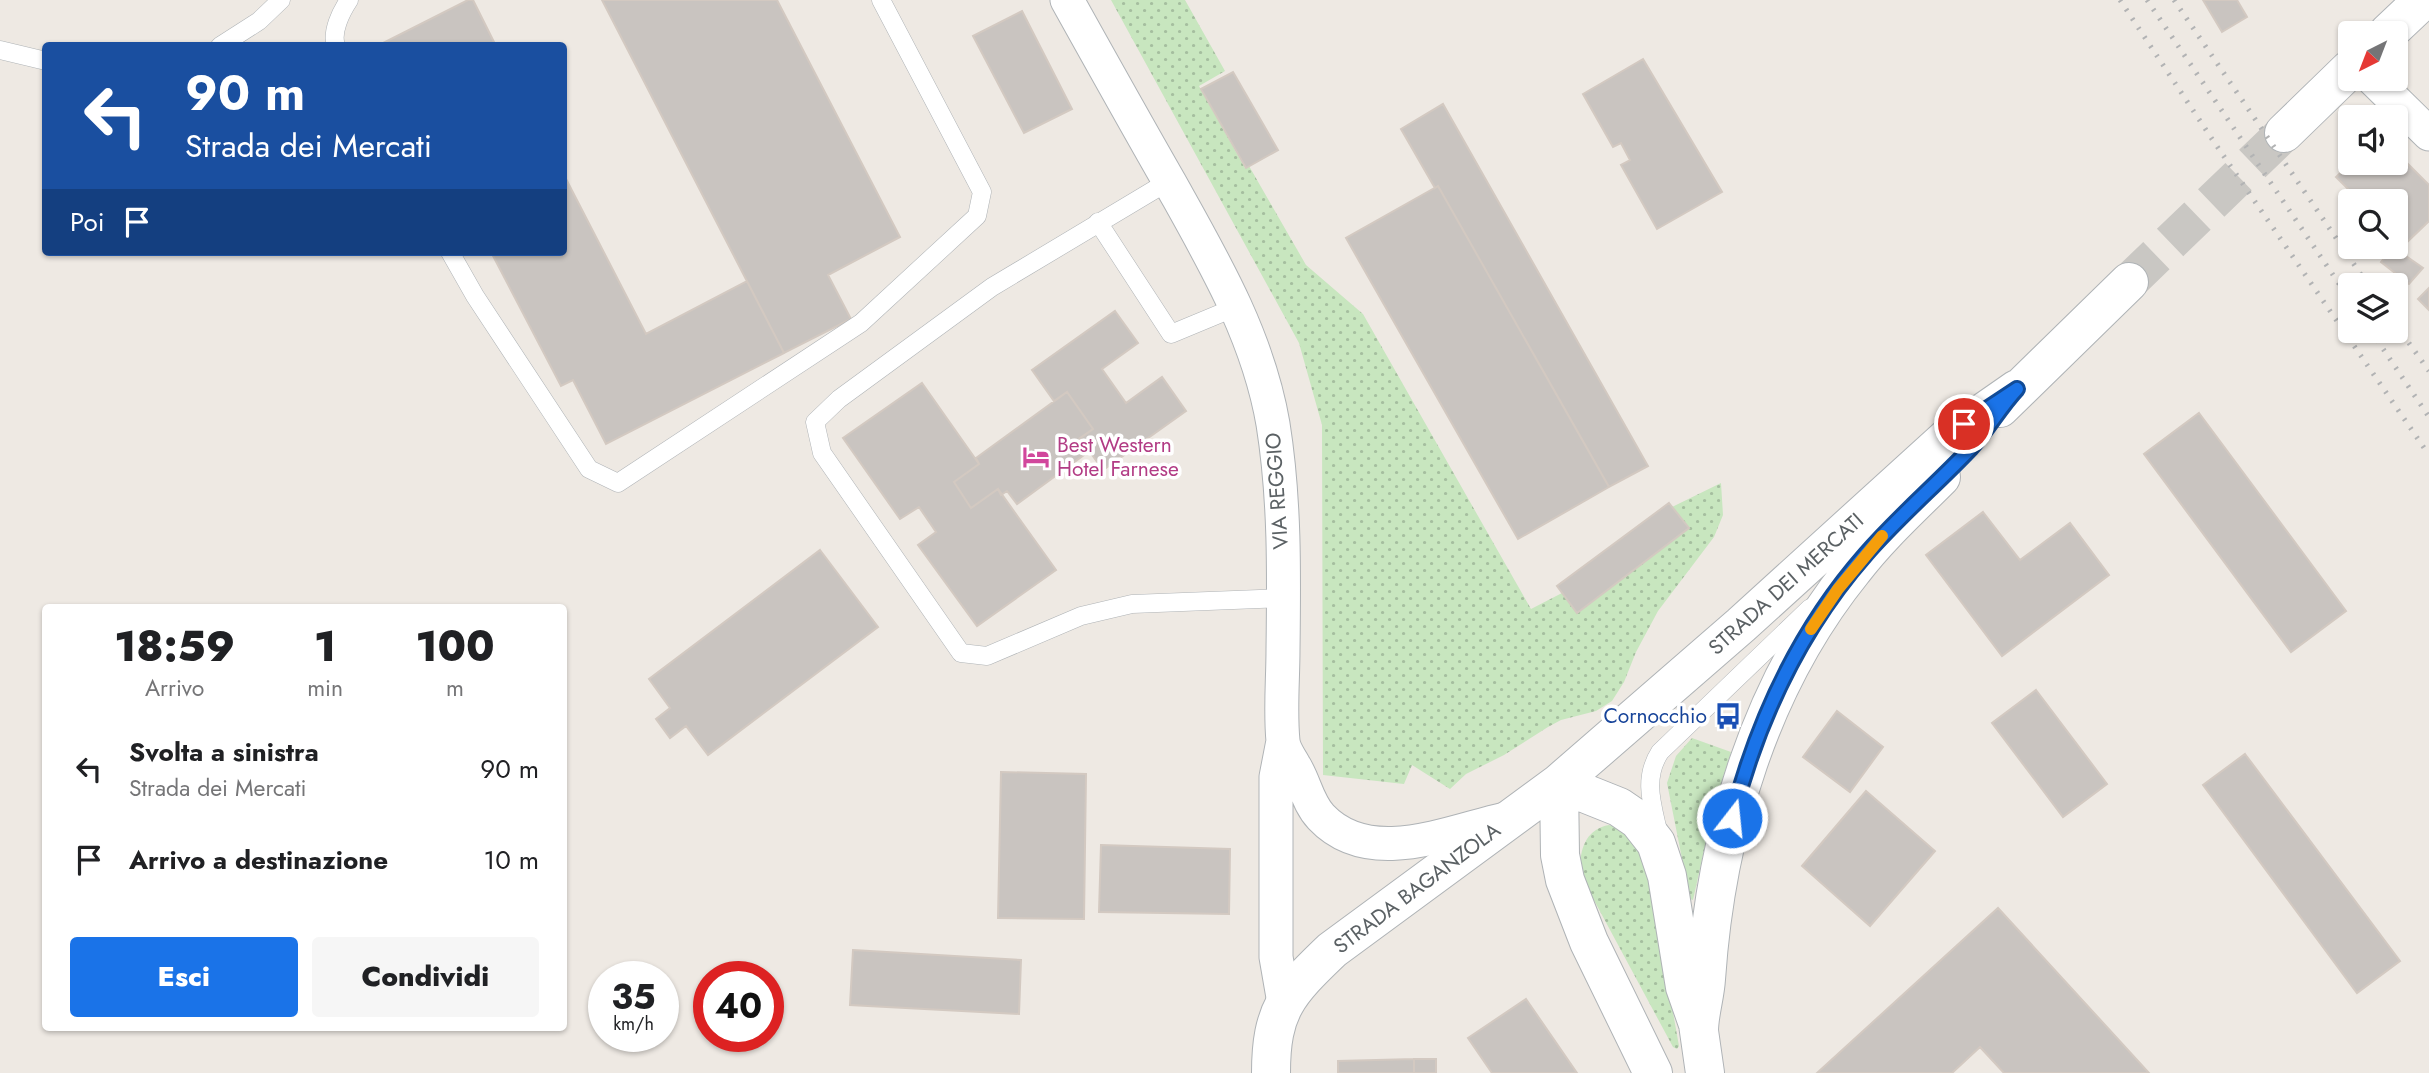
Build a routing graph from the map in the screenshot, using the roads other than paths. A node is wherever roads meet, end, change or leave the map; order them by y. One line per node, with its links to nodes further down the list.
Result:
1 (281, 0): 7 (lane)
2 (349, 0): 8 (lane)
3 (881, 0): 17 (lane)
4 (1067, 0): 15 (street, VIA REGGIO)
5 (2423, 0): 6 (street)
6 (2401, 21)
7 (226, 42)
8 (334, 42)
9 (0, 50): 10 (lane)
10 (42, 60)
11 (2338, 81): 13 (street)
12 (2385, 91): 14 (street)
13 (2284, 133)
14 (2429, 134)
15 (1169, 181): 16 (lane); 19 (street, VIA REGGIO)
16 (1098, 222): 19 (lane); 22 (lane)
17 (452, 256)
18 (2129, 282): 20 (street, STRADA DEI MERCATI)
19 (1236, 307): 22 (street, VIA REGGIO)
20 (2017, 389): 21 (street, STRADA DEI MERCATI); 24 (street, STRADA DEI MERCATI)
21 (1852, 571): 26 (lane); 28 (street, STRADA DEI MERCATI)
22 (1283, 598): 23 (street, VIA REGGIO)
23 (1283, 741): 25 (street, VIA REGGIO); 27 (street, STRADA BAGANZOLA)
24 (1559, 783): 25 (street, STRADA BAGANZOLA); 26 (street, STRADA DEI MERCATI); 30 (street)
25 (1514, 817): 27 (street, STRADA BAGANZOLA)
26 (1667, 876): 28 (street, STRADA DEI MERCATI)
27 (1284, 1003): 29 (street, STRADA BAGANZOLA)
28 (1699, 1031): 31 (street, STRADA DEI MERCATI)
29 (1271, 1073)
30 (1653, 1073)
31 (1705, 1073)

